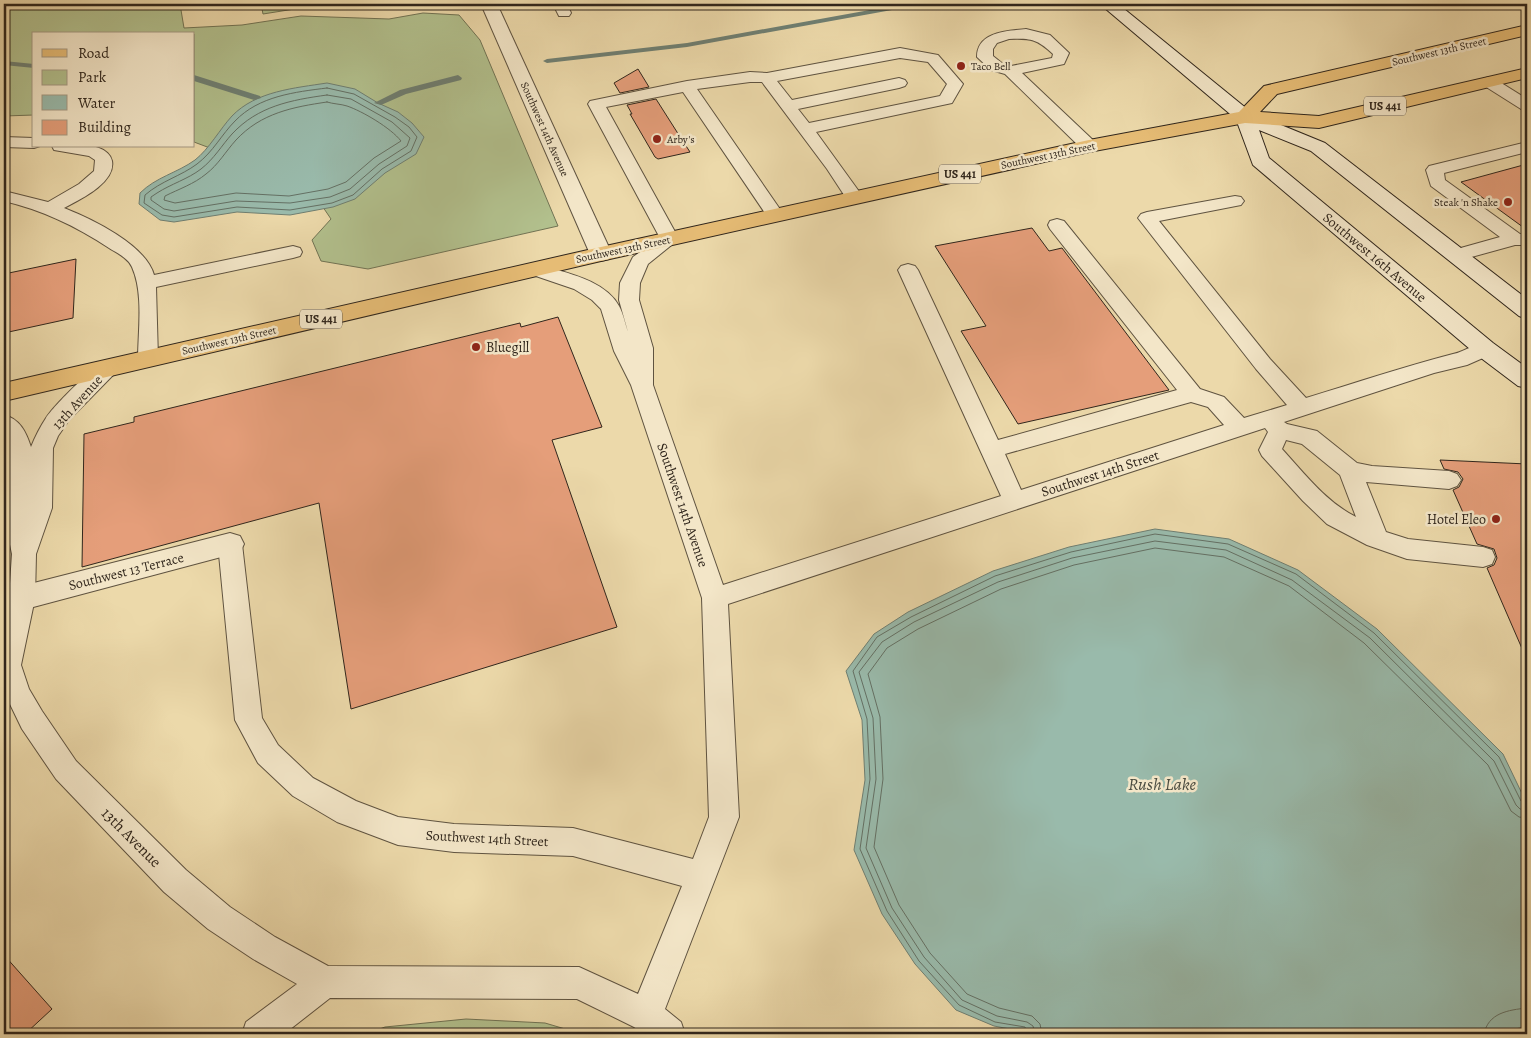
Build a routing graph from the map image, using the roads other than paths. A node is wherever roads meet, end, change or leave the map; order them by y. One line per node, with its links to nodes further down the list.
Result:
1 (490, 4): 28 (main road, Southwest 14th Avenue)
2 (1108, 4): 12 (main road)
3 (1527, 30): 12 (main road, Southwest 13th Street)
4 (1011, 71): 16 (lane)
5 (1527, 73): 7 (main road, Southwest 13th Street / US 441)
6 (767, 78): 9 (lane); 10 (lane); 13 (lane)
7 (1489, 82): 11 (lane); 12 (main road, Southwest 13th Street / US 441)
8 (899, 83): 10 (lane)
9 (687, 86): 23 (lane); 25 (lane)
10 (787, 106): 13 (lane)
11 (1527, 106)
12 (1245, 117): 16 (main road, Southwest 13th Street / US 441); 29 (main road); 34 (main road, Southwest 16th Avenue)
13 (805, 129): 20 (lane)
14 (4, 142): 15 (lane)
15 (32, 143)
16 (1090, 146): 20 (main road, Southwest 13th Street / US 441)
17 (1527, 147): 26 (lane)
18 (71, 148): 22 (lane)
19 (4, 196): 22 (lane)
20 (854, 197): 23 (main road, Southwest 13th Street / US 441)
21 (1235, 202): 41 (lane)
22 (50, 209): 32 (lane)
23 (775, 215): 25 (main road, Southwest 13th Street / US 441)
24 (1057, 225): 40 (lane)
25 (670, 239): 28 (main road, Southwest 13th Street / US 441); 38 (lane, Southwest 14th Avenue)
26 (1521, 239): 29 (lane)
27 (293, 252): 32 (lane)
28 (601, 254): 30 (main road, Southwest 13th Street / US 441)
29 (1456, 255): 33 (main road)
30 (534, 269): 35 (main road, Southwest 13th Street / US 441); 38 (lane, Southwest 14th Avenue)
31 (908, 270): 45 (lane)
32 (145, 283): 35 (lane)
33 (1527, 311)
34 (1485, 349): 37 (main road, Southwest 16th Avenue); 41 (lane, Southwest 14th Street)
35 (148, 359): 36 (main road, Southwest 13th Street / US 441)
36 (109, 368): 39 (main road, Southwest 13th Street / US 441); 51 (lane, 13th Avenue)
37 (1527, 380)
38 (642, 385): 54 (lane, Southwest 14th Avenue)
39 (4, 392)
40 (1192, 394): 44 (lane); 45 (lane)
41 (1302, 408): 43 (lane, Southwest 14th Street)
42 (4, 423): 51 (lane, 13th Avenue)
43 (1275, 425): 44 (lane, Southwest 14th Street); 46 (lane); 49 (lane)
44 (1240, 428): 48 (lane, Southwest 14th Street)
45 (992, 450): 48 (lane)
46 (1350, 470): 47 (lane); 49 (lane)
47 (1449, 480)
48 (1015, 501): 54 (lane, Southwest 14th Street)
49 (1376, 538): 52 (lane)
50 (230, 544): 53 (main road, Southwest 13 Terrace); 56 (lane, Southwest 14th Street)
51 (24, 554): 53 (lane, 13th Avenue)
52 (1482, 557)
53 (22, 598): 55 (lane, 13th Avenue)
54 (715, 598): 56 (lane, Southwest 14th Avenue)
55 (6, 666): 57 (lane, 13th Avenue)
56 (701, 876): 58 (lane, Southwest 14th Avenue)
57 (324, 982): 58 (lane); 59 (lane)
58 (658, 1024)
59 (258, 1034)

